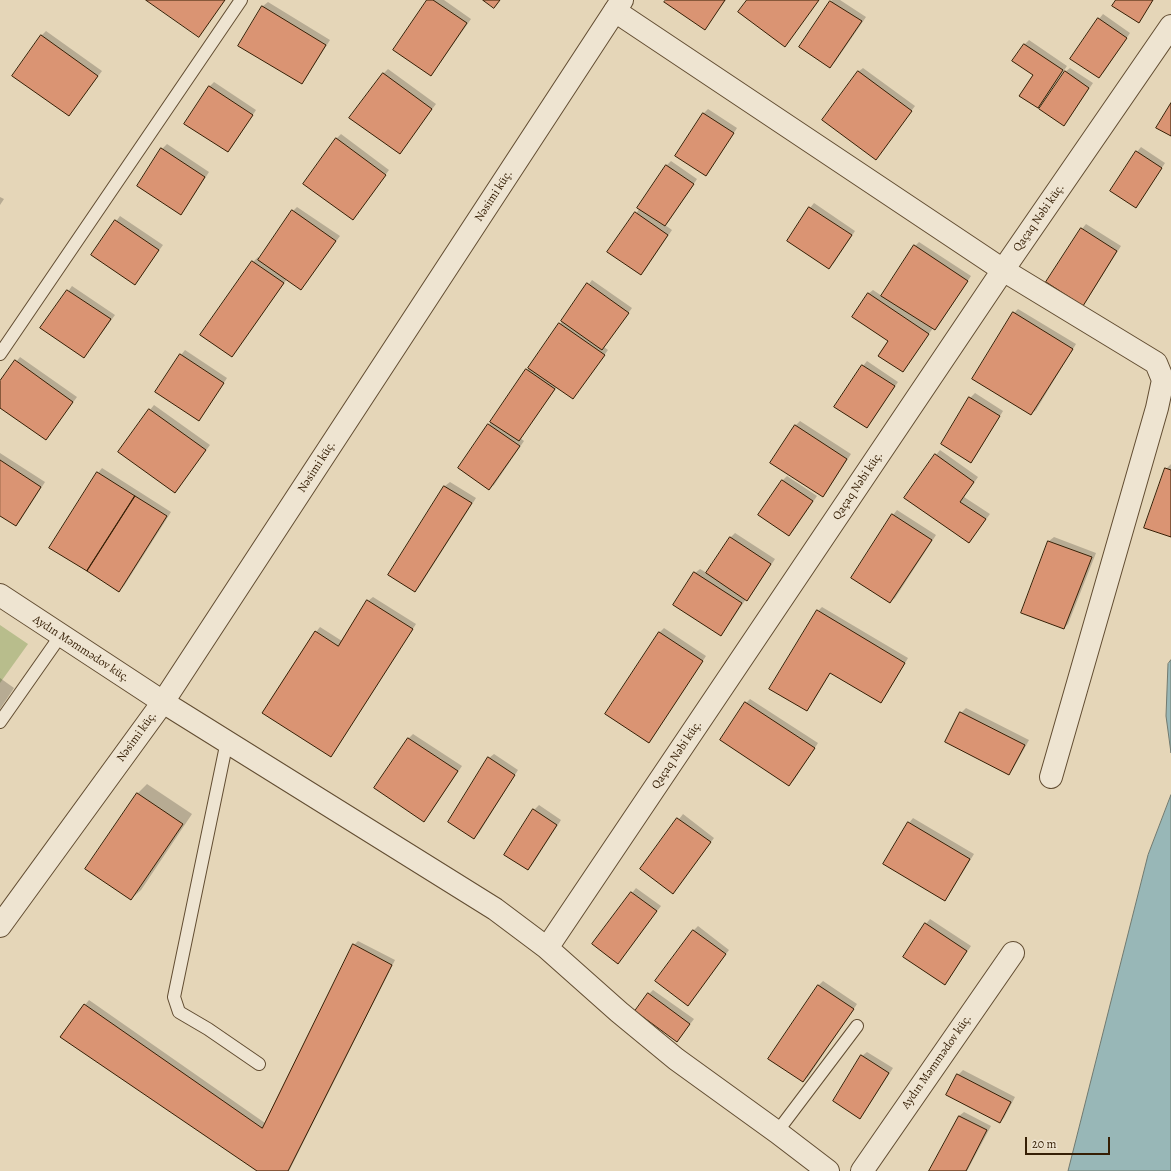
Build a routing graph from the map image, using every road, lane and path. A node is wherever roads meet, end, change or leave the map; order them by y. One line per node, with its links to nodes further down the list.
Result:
1 (241, 0): 5 (lane)
2 (619, 5): 4 (street); 8 (street, Nəsimi küç.)
3 (1171, 26): 4 (street, Qaçaq Nəbi küç.)
4 (1003, 270): 11 (street); 13 (street, Qaçaq Nəbi küç.)
5 (0, 354)
6 (0, 595): 7 (street, Aydın Məmmədov küç.)
7 (61, 635): 8 (street, Aydın Məmmədov küç.); 9 (lane)
8 (162, 702): 10 (street, Aydın Məmmədov küç.); 12 (street, Nəsimi küç.)
9 (0, 722)
10 (227, 741): 13 (street, Aydın Məmmədov küç.); 16 (lane)
11 (1051, 777)
12 (0, 926)
13 (547, 948): 17 (street, Aydın Məmmədov küç.)
14 (1013, 953): 19 (street, Aydın Məmmədov küç.)
15 (857, 1026): 17 (lane)
16 (259, 1064)
17 (777, 1132): 18 (street, Aydın Məmmədov küç.)
18 (828, 1171)
19 (862, 1171)

